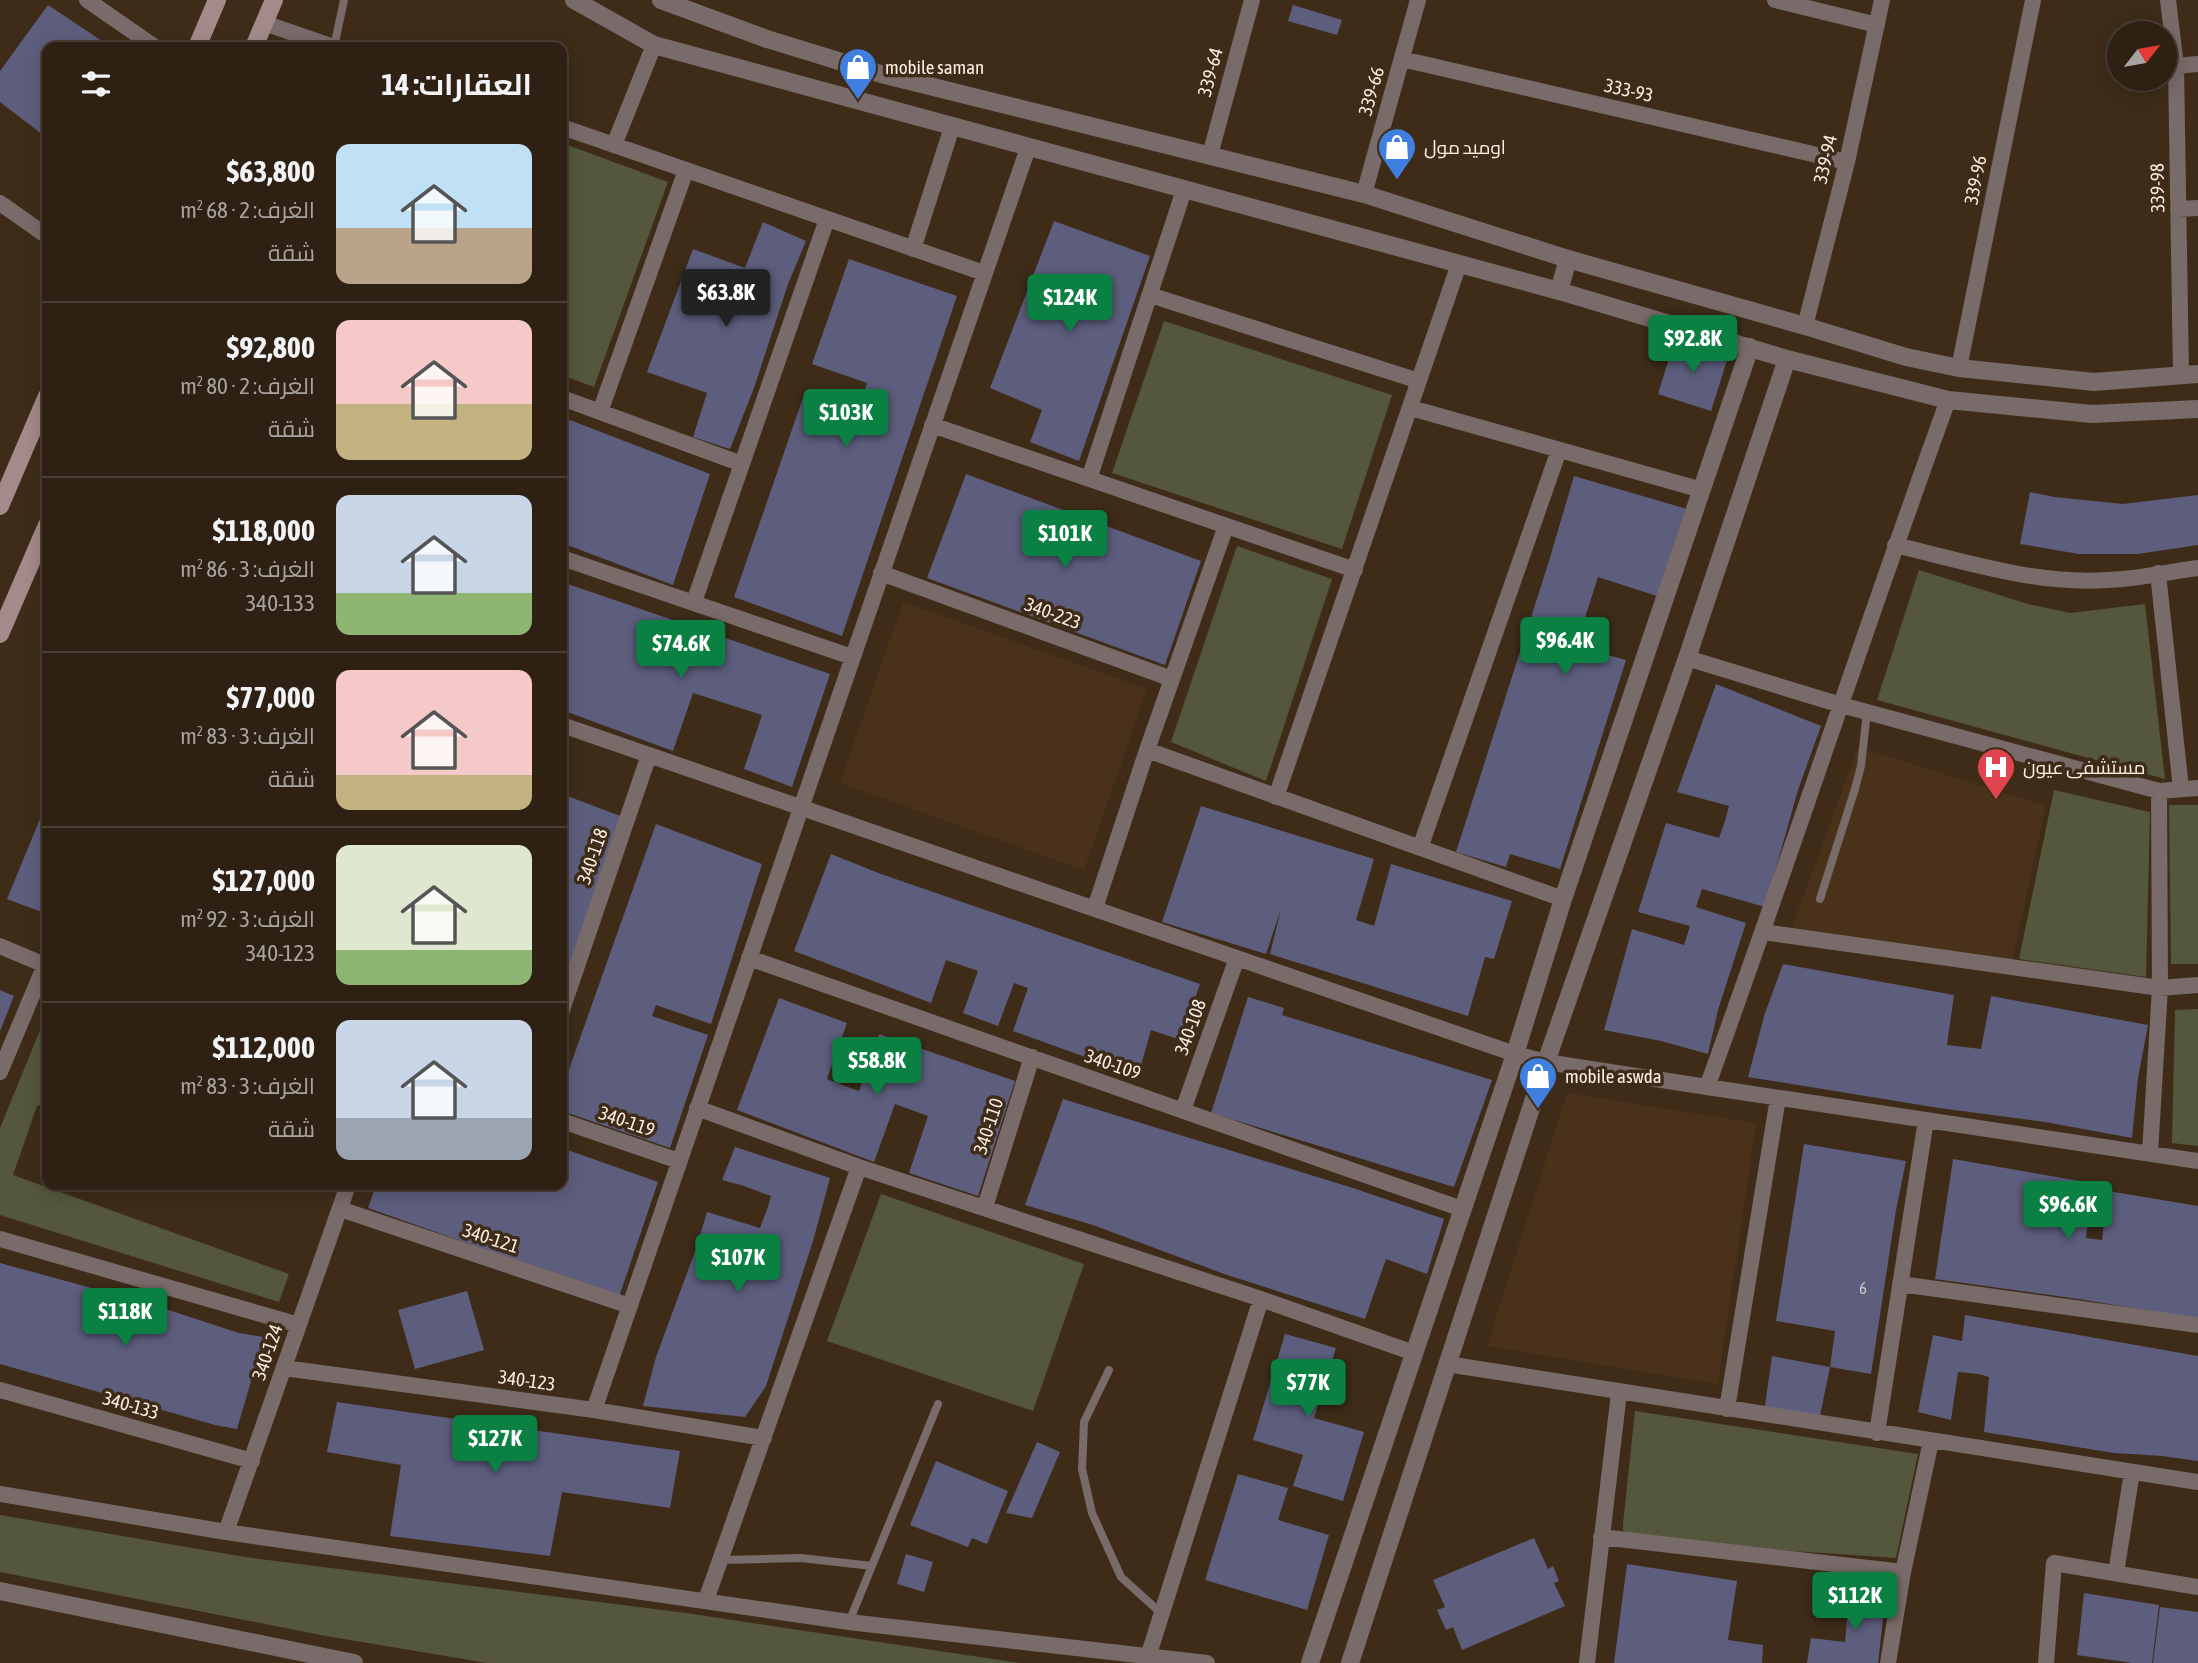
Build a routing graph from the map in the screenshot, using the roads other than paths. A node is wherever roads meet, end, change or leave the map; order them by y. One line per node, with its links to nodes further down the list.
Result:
1 (87, 0): 17 (street)
2 (218, 0): 18 (main road)
3 (274, 0): 15 (main road)
4 (344, 0): 21 (lane)
5 (574, 0): 22 (street)
6 (661, 0): 13 (street)
7 (1418, 0): 23 (street, 339-66)
8 (1775, 0): 16 (street)
9 (1882, 0): 16 (street, 339-94)
10 (2033, 0): 50 (street, 339-96)
11 (2168, 0): 14 (street, 339-98)
12 (1248, 1): 31 (street, 339-64)
13 (701, 7): 31 (street)
14 (2171, 21)
15 (264, 23): 19 (main road); 20 (street)
16 (1877, 25): 32 (street, 339-94)
17 (148, 42)
18 (199, 42)
19 (256, 42)
20 (319, 42)
21 (335, 42)
22 (654, 45): 27 (street); 29 (street)
23 (1402, 59): 32 (street, 333-93); 35 (street, 339-66)
24 (2198, 64): 25 (street)
25 (2177, 66)
26 (2176, 91): 38 (street, 339-98)
27 (952, 127): 30 (street); 41 (street)
28 (567, 129): 29 (street)
29 (614, 145): 33 (street)
30 (1028, 148): 34 (street); 44 (street)
31 (1210, 155): 35 (street)
32 (1847, 162): 47 (street, 339-94)
33 (686, 170): 39 (street); 58 (street)
34 (1184, 190): 43 (street); 46 (street)
35 (1364, 194): 42 (street)
36 (0, 203): 40 (street)
37 (2198, 208): 38 (street)
38 (2178, 209): 51 (street, 339-98)
39 (827, 219): 41 (street); 61 (street)
40 (42, 232)
41 (913, 249): 44 (street)
42 (1568, 259): 45 (street); 47 (street)
43 (1459, 264): 45 (street); 52 (street)
44 (984, 274): 59 (street)
45 (1559, 291): 48 (street)
46 (1150, 295): 52 (street); 63 (street)
47 (1805, 326): 50 (street)
48 (1750, 347): 49 (street); 64 (street)
49 (1787, 359): 54 (street); 77 (street)
50 (1959, 368): 51 (street)
51 (2190, 374)
52 (1419, 382): 56 (street)
53 (567, 400): 58 (street)
54 (1948, 400): 57 (street); 67 (street)
55 (42, 406): 62 (main road)
56 (1411, 408): 60 (street); 71 (street)
57 (2198, 409)
58 (600, 412): 61 (street)
59 (932, 425): 63 (street); 72 (street)
60 (1559, 450): 64 (street); 89 (street)
61 (742, 464): 74 (street)
62 (6, 474): 65 (main road)
63 (1089, 479): 66 (street)
64 (1702, 490): 90 (street)
65 (0, 506)
66 (1226, 526): 71 (street); 78 (street)
67 (1895, 545): 73 (street); 79 (street)
68 (42, 547): 75 (main road)
69 (567, 560): 74 (street)
70 (2198, 568): 73 (street)
71 (1354, 570): 87 (street)
72 (881, 573): 76 (street); 78 (street, 340-223)
73 (2158, 573): 85 (street)
74 (694, 603): 76 (street)
75 (0, 634)
76 (852, 657): 88 (street)
77 (1687, 658): 79 (street); 104 (street)
78 (1172, 679): 82 (street)
79 (1841, 705): 80 (street); 93 (street)
80 (1867, 711): 86 (street); 91 (lane)
81 (567, 727): 83 (street)
82 (1147, 750): 87 (street); 92 (street)
83 (649, 755): 88 (street); 101 (street, 340-118)
84 (2198, 788): 85 (street)
85 (2181, 789): 86 (street)
86 (2159, 791): 100 (street)
87 (1276, 797): 89 (street)
88 (800, 807): 92 (street); 96 (street)
89 (1420, 848): 90 (street)
90 (1563, 899): 102 (street)
91 (1820, 899)
92 (1095, 908): 95 (street)
93 (1763, 932): 100 (street); 106 (street)
94 (0, 946): 97 (street)
95 (1237, 957): 102 (street); 109 (street, 340-108)
96 (749, 958): 103 (street, 340-109); 108 (street)
97 (42, 962)
98 (42, 972): 105 (street)
99 (2198, 985): 100 (street)
100 (2160, 988): 112 (street)
101 (567, 995)
102 (1515, 1054): 104 (street); 119 (street)
103 (1032, 1057): 109 (street, 340-109); 117 (street, 340-110)
104 (1546, 1062): 106 (street); 127 (street)
105 (0, 1072)
106 (1707, 1087): 107 (street)
107 (1778, 1098): 110 (street); 133 (street)
108 (698, 1108): 113 (street); 115 (street)
109 (1183, 1111): 119 (street, 340-109)
110 (1926, 1120): 112 (street); 121 (street)
111 (567, 1123): 113 (street, 340-119)
112 (2150, 1153): 114 (street)
113 (679, 1161): 123 (street)
114 (2198, 1161)
115 (859, 1167): 117 (street); 136 (street)
116 (346, 1190): 118 (street, 340-124)
117 (985, 1207): 122 (street)
118 (340, 1209): 123 (street, 340-121); 124 (street, 340-124)
119 (1462, 1209): 126 (street)
120 (0, 1238): 124 (street)
121 (1900, 1284): 125 (street); 135 (street)
122 (1261, 1299): 126 (street); 151 (street)
123 (630, 1306): 134 (street)
124 (299, 1325): 128 (street, 340-124)
125 (2198, 1325)
126 (1414, 1353): 156 (street)
127 (1447, 1364): 131 (street); 157 (street)
128 (284, 1368): 134 (street, 340-123); 138 (street, 340-124)
129 (1109, 1370): 151 (lane)
130 (0, 1390): 138 (street, 340-133)
131 (1619, 1393): 133 (street); 143 (street)
132 (938, 1404): 145 (lane)
133 (1727, 1409): 135 (street)
134 (594, 1410): 136 (street, 340-123)
135 (1877, 1433): 137 (street)
136 (764, 1437): 144 (street)
137 (1931, 1441): 139 (street); 146 (street)
138 (252, 1461): 142 (street, 340-124)
139 (2132, 1472): 140 (street); 147 (street)
140 (2198, 1482)
141 (0, 1494): 142 (street)
142 (226, 1532): 150 (street)
143 (1601, 1537): 146 (street); 158 (street)
144 (720, 1560): 145 (lane); 150 (street)
145 (872, 1566): 152 (lane)
146 (1903, 1572): 159 (street)
147 (2116, 1573): 148 (street); 160 (street)
148 (2198, 1587)
149 (0, 1591): 154 (street)
150 (706, 1600): 152 (street)
151 (1162, 1614): 153 (street)
152 (849, 1622): 153 (street)
153 (1148, 1657): 155 (street)
154 (354, 1663)
155 (1207, 1663)
156 (1310, 1663)
157 (1350, 1663)
158 (1587, 1663)
159 (1888, 1663)
160 (2046, 1663)

